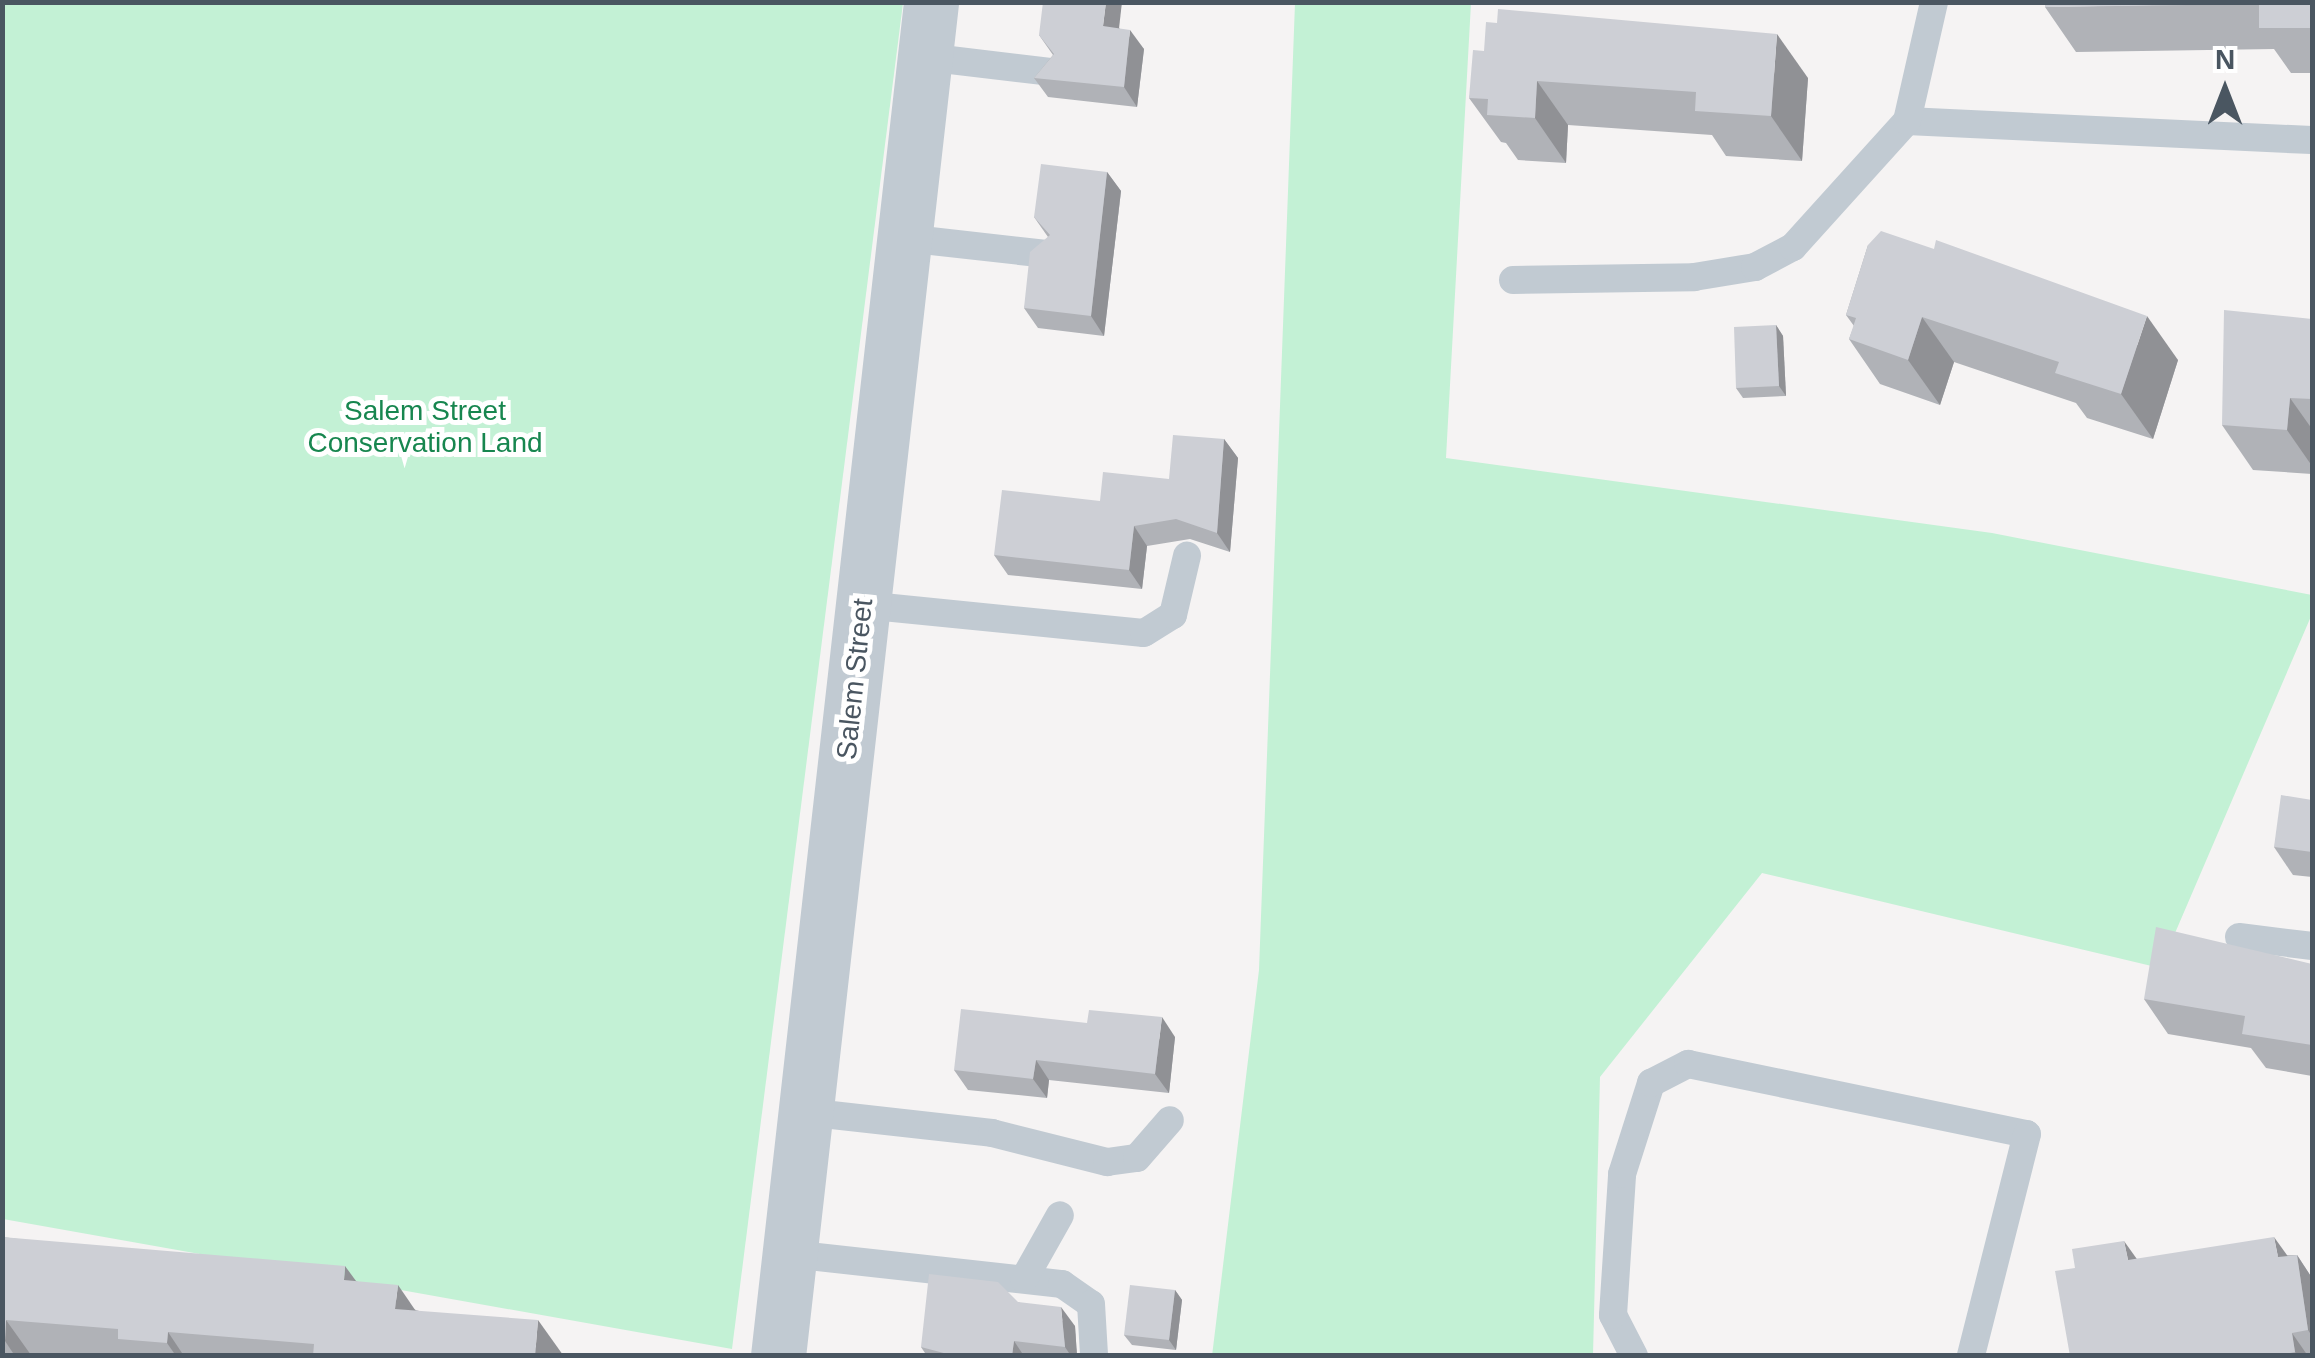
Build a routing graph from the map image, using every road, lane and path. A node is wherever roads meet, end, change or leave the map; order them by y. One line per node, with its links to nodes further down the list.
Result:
1 (931, 2): 3 (street, Salem Street)
2 (1934, 2): 5 (lane)
3 (925, 57): 4 (lane); 7 (street, Salem Street)
4 (1050, 72)
5 (1907, 121): 6 (lane); 9 (lane)
6 (2312, 140)
7 (904, 238): 8 (lane); 11 (street, Salem Street)
8 (1046, 254)
9 (1514, 280)
10 (1187, 556): 11 (lane)
11 (863, 606): 14 (street, Salem Street)
12 (2239, 937): 13 (lane)
13 (2312, 946)
14 (805, 1112): 15 (lane); 17 (street, Salem Street)
15 (1170, 1120)
16 (1060, 1214): 18 (lane)
17 (790, 1254): 18 (lane); 19 (street, Salem Street)
18 (1024, 1280): 20 (lane)
19 (778, 1356)
20 (1094, 1356)
21 (1634, 1356): 22 (lane)
22 (1971, 1356)

